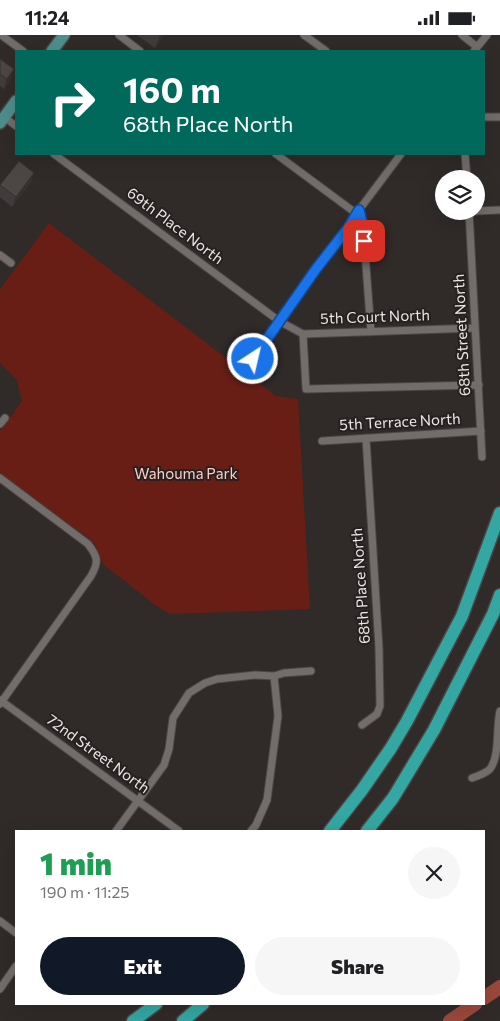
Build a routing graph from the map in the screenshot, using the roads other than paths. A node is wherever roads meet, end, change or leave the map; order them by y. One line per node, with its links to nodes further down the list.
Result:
1 (1, 35): 8 (street)
2 (64, 35): 9 (main road)
3 (119, 35): 10 (street)
4 (304, 35): 11 (street)
5 (462, 35): 7 (street)
6 (487, 35): 7 (street)
7 (476, 49)
8 (22, 50)
9 (53, 50)
10 (139, 50)
11 (325, 50)
12 (15, 102): 15 (main road)
13 (485, 117): 14 (street)
14 (500, 117)
15 (2, 120): 16 (street)
16 (15, 126)
17 (55, 155): 28 (street, 69th Place North)
18 (277, 155): 24 (street)
19 (400, 155): 24 (street)
20 (465, 155): 21 (street)
21 (466, 170)
22 (500, 210): 23 (street)
23 (485, 211)
24 (358, 212): 28 (street); 30 (street)
25 (469, 220): 29 (street, 68th Street North)
26 (0, 255): 27 (street)
27 (11, 263)
28 (280, 321): 31 (street, 5th Court North); 32 (street)
29 (475, 328): 30 (street, 5th Court North); 33 (street, 68th Street North)
30 (371, 331): 31 (street, 5th Court North)
31 (303, 334): 33 (street)
32 (245, 360)
33 (479, 385): 34 (street, 68th Street North)
34 (481, 431): 35 (street, 5th Terrace North); 37 (street, 68th Street North)
35 (366, 438): 36 (street, 5th Terrace North); 45 (street, 68th Place North)
36 (322, 441)
37 (482, 457)
38 (0, 478): 43 (street)
39 (500, 513): 51 (highway)
40 (500, 595): 52 (highway)
41 (311, 671): 42 (street)
42 (274, 676): 47 (street); 50 (street)
43 (1, 702): 47 (street, 72nd Street North)
44 (500, 711): 46 (street)
45 (362, 725)
46 (472, 778)
47 (139, 801): 48 (street); 49 (street, 72nd Street North)
48 (117, 830)
49 (179, 830)
50 (252, 830)
51 (331, 830)
52 (368, 830)
53 (0, 921): 54 (street)
54 (15, 932)
55 (15, 967): 56 (street)
56 (0, 989)
57 (155, 1005): 59 (highway)
58 (202, 1005): 60 (highway)
59 (133, 1021)
60 (184, 1021)

